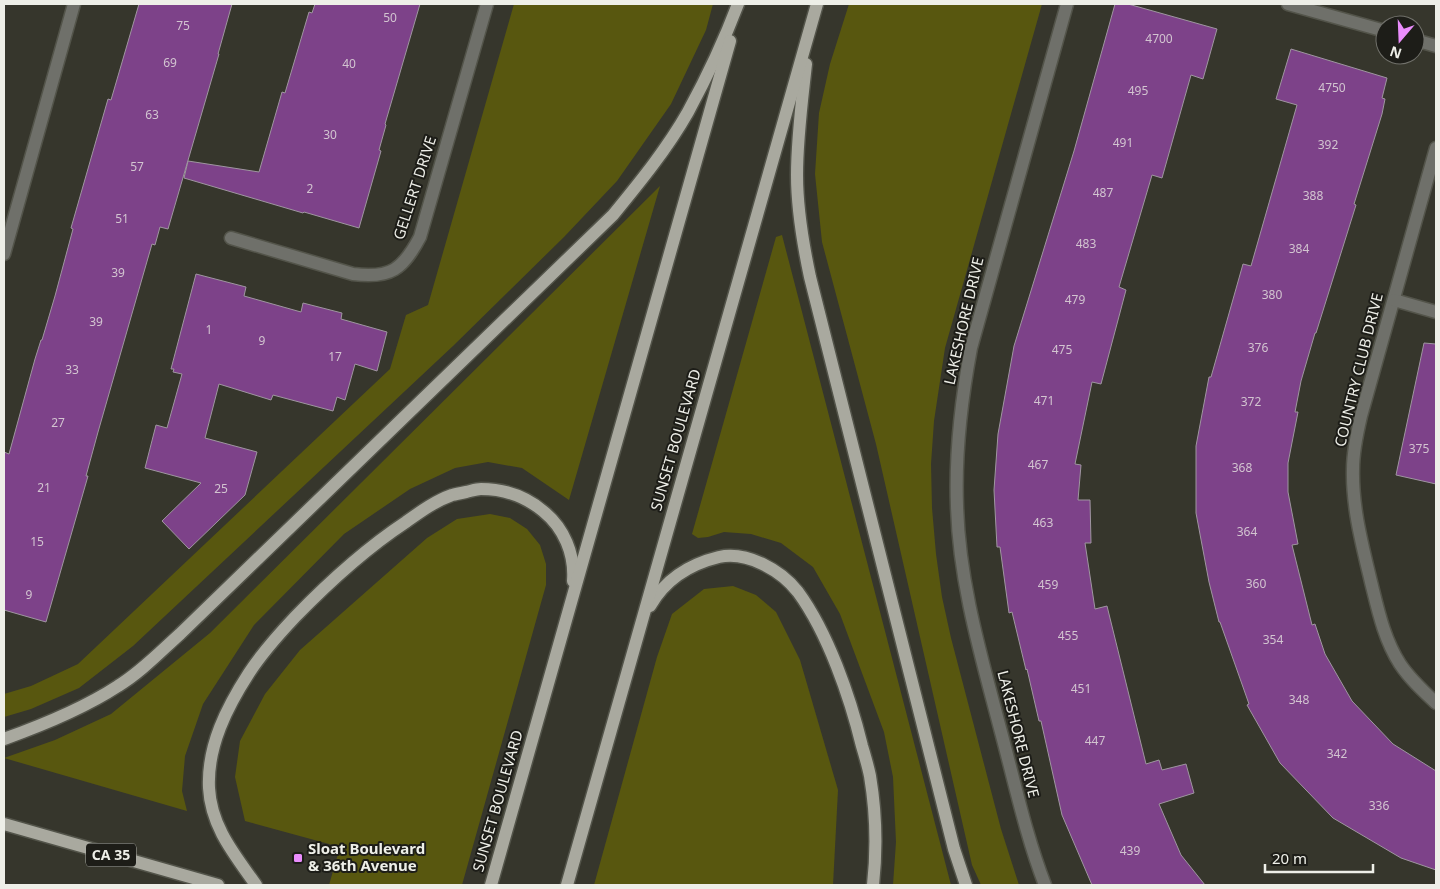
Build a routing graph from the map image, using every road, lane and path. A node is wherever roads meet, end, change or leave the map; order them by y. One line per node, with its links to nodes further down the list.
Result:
1 (74, 4): 10 (street)
2 (487, 4): 9 (street, GELLERT DRIVE)
3 (739, 4): 13 (main road, SUNSET BOULEVARD); 16 (main road)
4 (816, 4): 14 (main road, SUNSET BOULEVARD); 23 (main road)
5 (1067, 4): 24 (street, LAKESHORE DRIVE)
6 (1288, 4): 7 (street)
7 (1375, 28)
8 (1436, 148): 11 (street, COUNTRY CLUB DRIVE)
9 (231, 238)
10 (4, 254)
11 (1394, 300): 12 (street); 15 (street, COUNTRY CLUB DRIVE)
12 (1436, 312)
13 (572, 599): 19 (main road); 20 (main road, SUNSET BOULEVARD)
14 (642, 619): 21 (main road, SUNSET BOULEVARD); 22 (main road)
15 (1436, 703)
16 (4, 739)
17 (4, 824): 18 (main road, CA 35)
18 (218, 885)
19 (256, 885)
20 (491, 885)
21 (567, 885)
22 (873, 885)
23 (966, 885)
24 (1045, 885)

